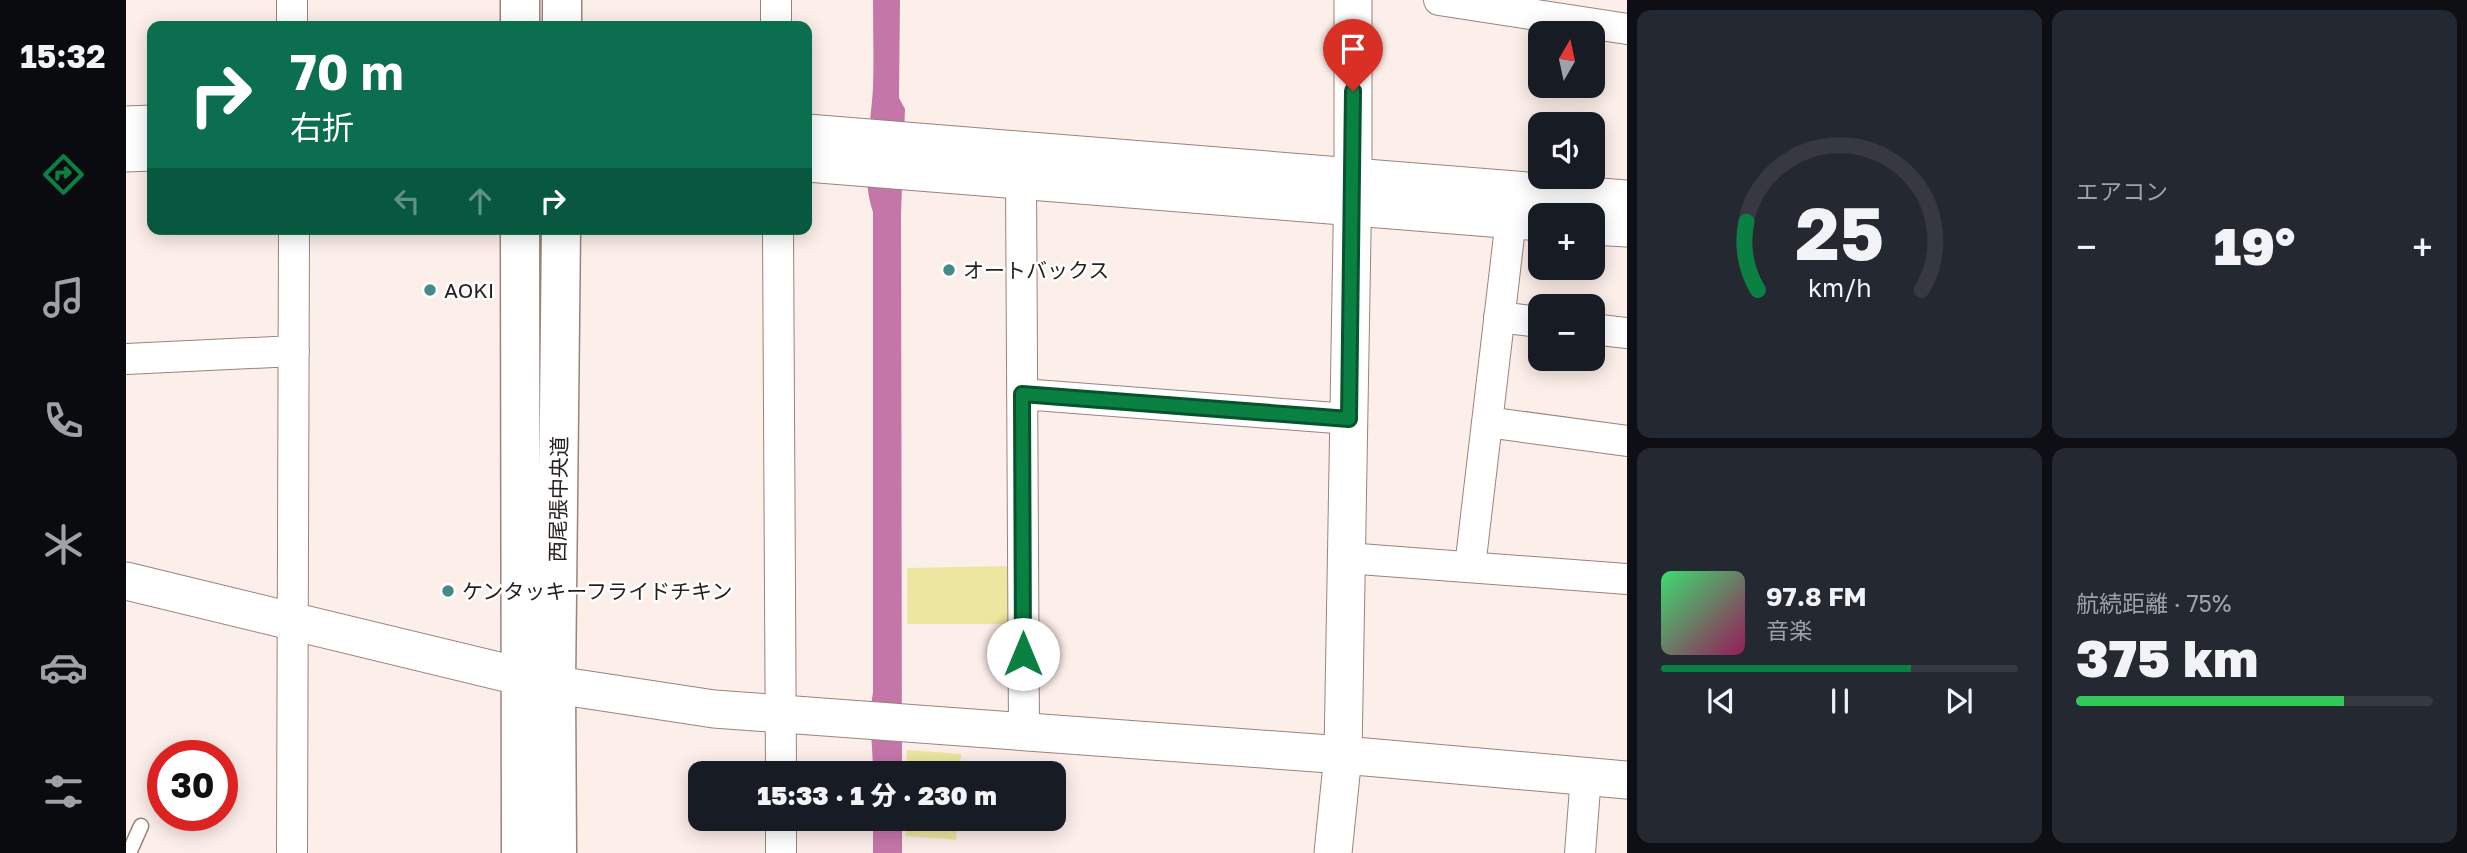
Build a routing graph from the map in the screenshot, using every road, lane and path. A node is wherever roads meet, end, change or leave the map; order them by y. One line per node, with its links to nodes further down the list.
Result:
1 (292, 0): 7 (street)
2 (520, 0): 8 (main road)
3 (562, 0): 9 (main road)
4 (776, 0): 10 (street)
5 (1353, 0): 21 (street)
6 (1439, 0): 11 (street)
7 (292, 21)
8 (520, 21)
9 (562, 21)
10 (776, 21)
11 (1627, 29)
12 (147, 124): 13 (street)
13 (126, 125)
14 (812, 135): 17 (street)
15 (147, 152): 16 (street)
16 (126, 153)
17 (865, 153): 18 (street); 19 (street)
18 (907, 156): 20 (street); 21 (street)
19 (812, 162)
20 (1021, 180): 21 (street); 36 (street)
21 (1353, 192): 22 (street); 23 (street); 37 (street)
22 (1627, 199)
23 (1526, 221): 30 (street)
24 (1605, 227): 25 (street)
25 (1627, 229)
26 (293, 235): 34 (street)
27 (520, 235): 45 (main road, 西尾張中央道)
28 (561, 235): 45 (main road, 西尾張中央道)
29 (778, 235): 46 (street)
30 (1499, 317): 31 (street); 38 (street)
31 (1528, 321)
32 (1605, 330): 33 (street)
33 (1627, 333)
34 (294, 351): 35 (street); 44 (street)
35 (126, 359)
36 (1022, 394): 37 (street); 47 (street)
37 (1349, 419): 40 (street)
38 (1487, 422): 39 (street); 41 (street)
39 (1627, 441)
40 (1346, 558): 41 (street); 48 (street)
41 (1470, 567): 42 (street)
42 (1627, 579)
43 (126, 581): 44 (street)
44 (292, 621): 45 (street); 55 (street)
45 (538, 680): 46 (street); 56 (main road, 西尾張中央道); 57 (main road, 西尾張中央道)
46 (781, 715): 47 (street); 49 (street)
47 (1024, 732): 48 (street)
48 (1343, 755): 50 (street); 59 (street)
49 (781, 761)
50 (1586, 776): 51 (street); 60 (street)
51 (1627, 780)
52 (141, 826): 54 (lane)
53 (781, 831): 58 (street)
54 (130, 853)
55 (292, 853)
56 (521, 853)
57 (557, 853)
58 (781, 853)
59 (1334, 853)
60 (1580, 853)

